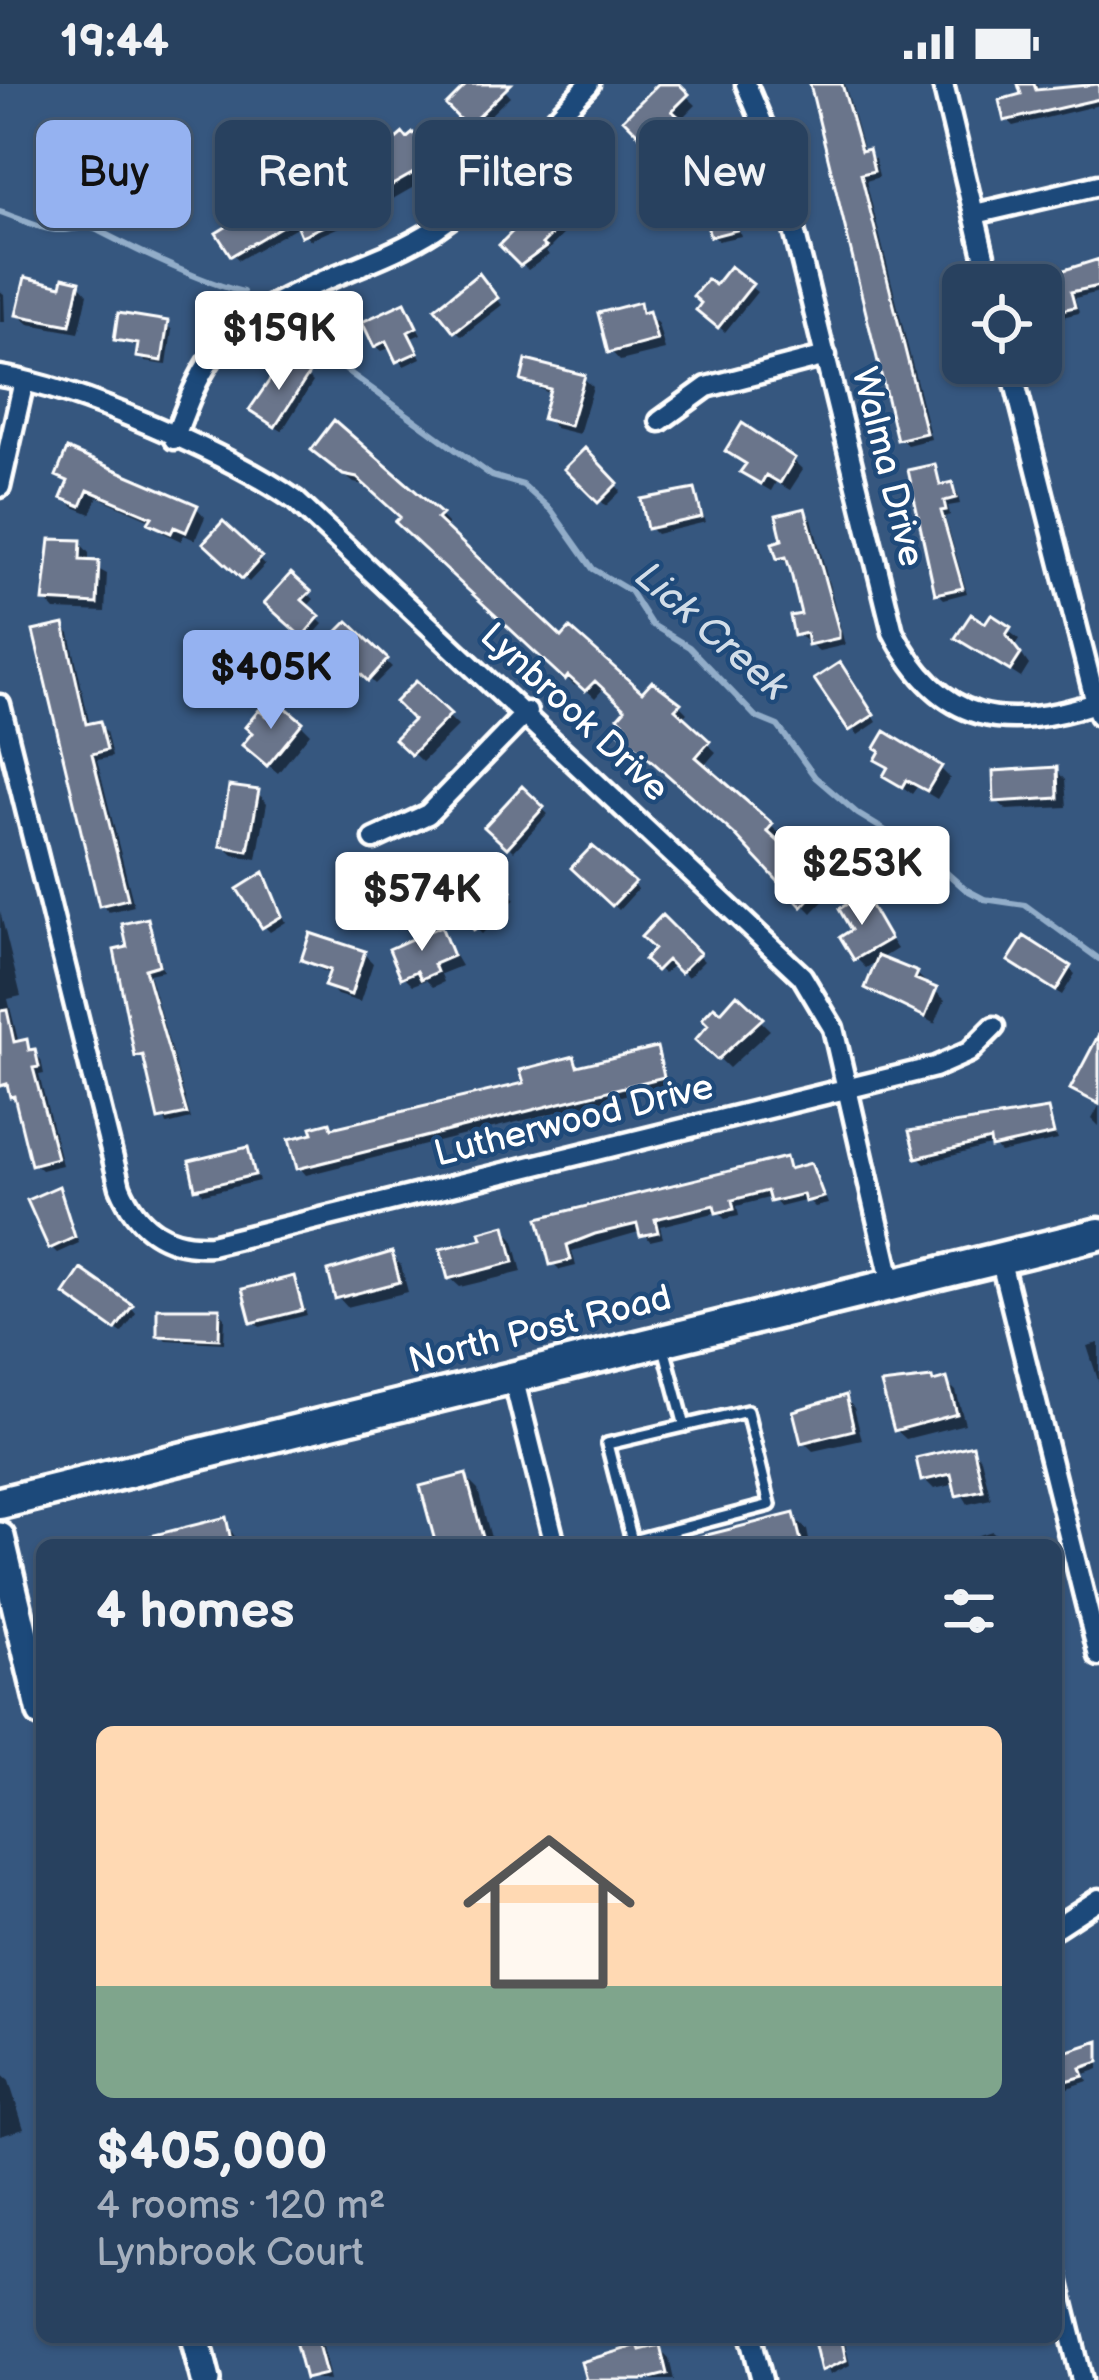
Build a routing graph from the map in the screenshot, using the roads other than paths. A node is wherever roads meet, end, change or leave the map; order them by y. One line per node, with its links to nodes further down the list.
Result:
1 (589, 84): 12 (street)
2 (746, 84): 7 (street, Walma Drive)
3 (944, 84): 5 (street)
4 (1099, 185): 5 (street)
5 (975, 214): 6 (street)
6 (987, 264)
7 (826, 356): 11 (street); 15 (street, Walma Drive)
8 (0, 376): 9 (street, Lynbrook Drive)
9 (24, 381): 12 (street, Lynbrook Drive); 13 (street)
10 (1015, 384): 15 (street)
11 (660, 421)
12 (174, 439): 16 (street, Lynbrook Drive)
13 (0, 487)
14 (0, 705): 19 (street, Lutherwood Drive)
15 (1098, 707)
16 (526, 712): 17 (street); 19 (street, Lynbrook Drive)
17 (374, 839)
18 (994, 1027): 19 (street, Lutherwood Drive)
19 (846, 1088): 22 (street, Lynbrook Drive)
20 (1099, 1234): 21 (main road, North Post Road)
21 (1000, 1258): 22 (main road, North Post Road); 31 (street)
22 (892, 1284): 23 (main road, North Post Road)
23 (662, 1340): 24 (main road, North Post Road); 25 (lane)
24 (513, 1377): 26 (main road, North Post Road); 28 (street)
25 (685, 1426): 29 (lane); 30 (lane)
26 (0, 1503)
27 (0, 1537): 32 (street)
28 (554, 1539)
29 (632, 1539)
30 (636, 1539)
31 (1099, 1656)
32 (36, 1688)
33 (1099, 1898): 34 (street)
34 (1062, 1923)
35 (1062, 2299): 40 (street)
36 (197, 2343): 38 (street)
37 (753, 2343): 39 (street)
38 (206, 2380)
39 (762, 2380)
40 (1082, 2380)

